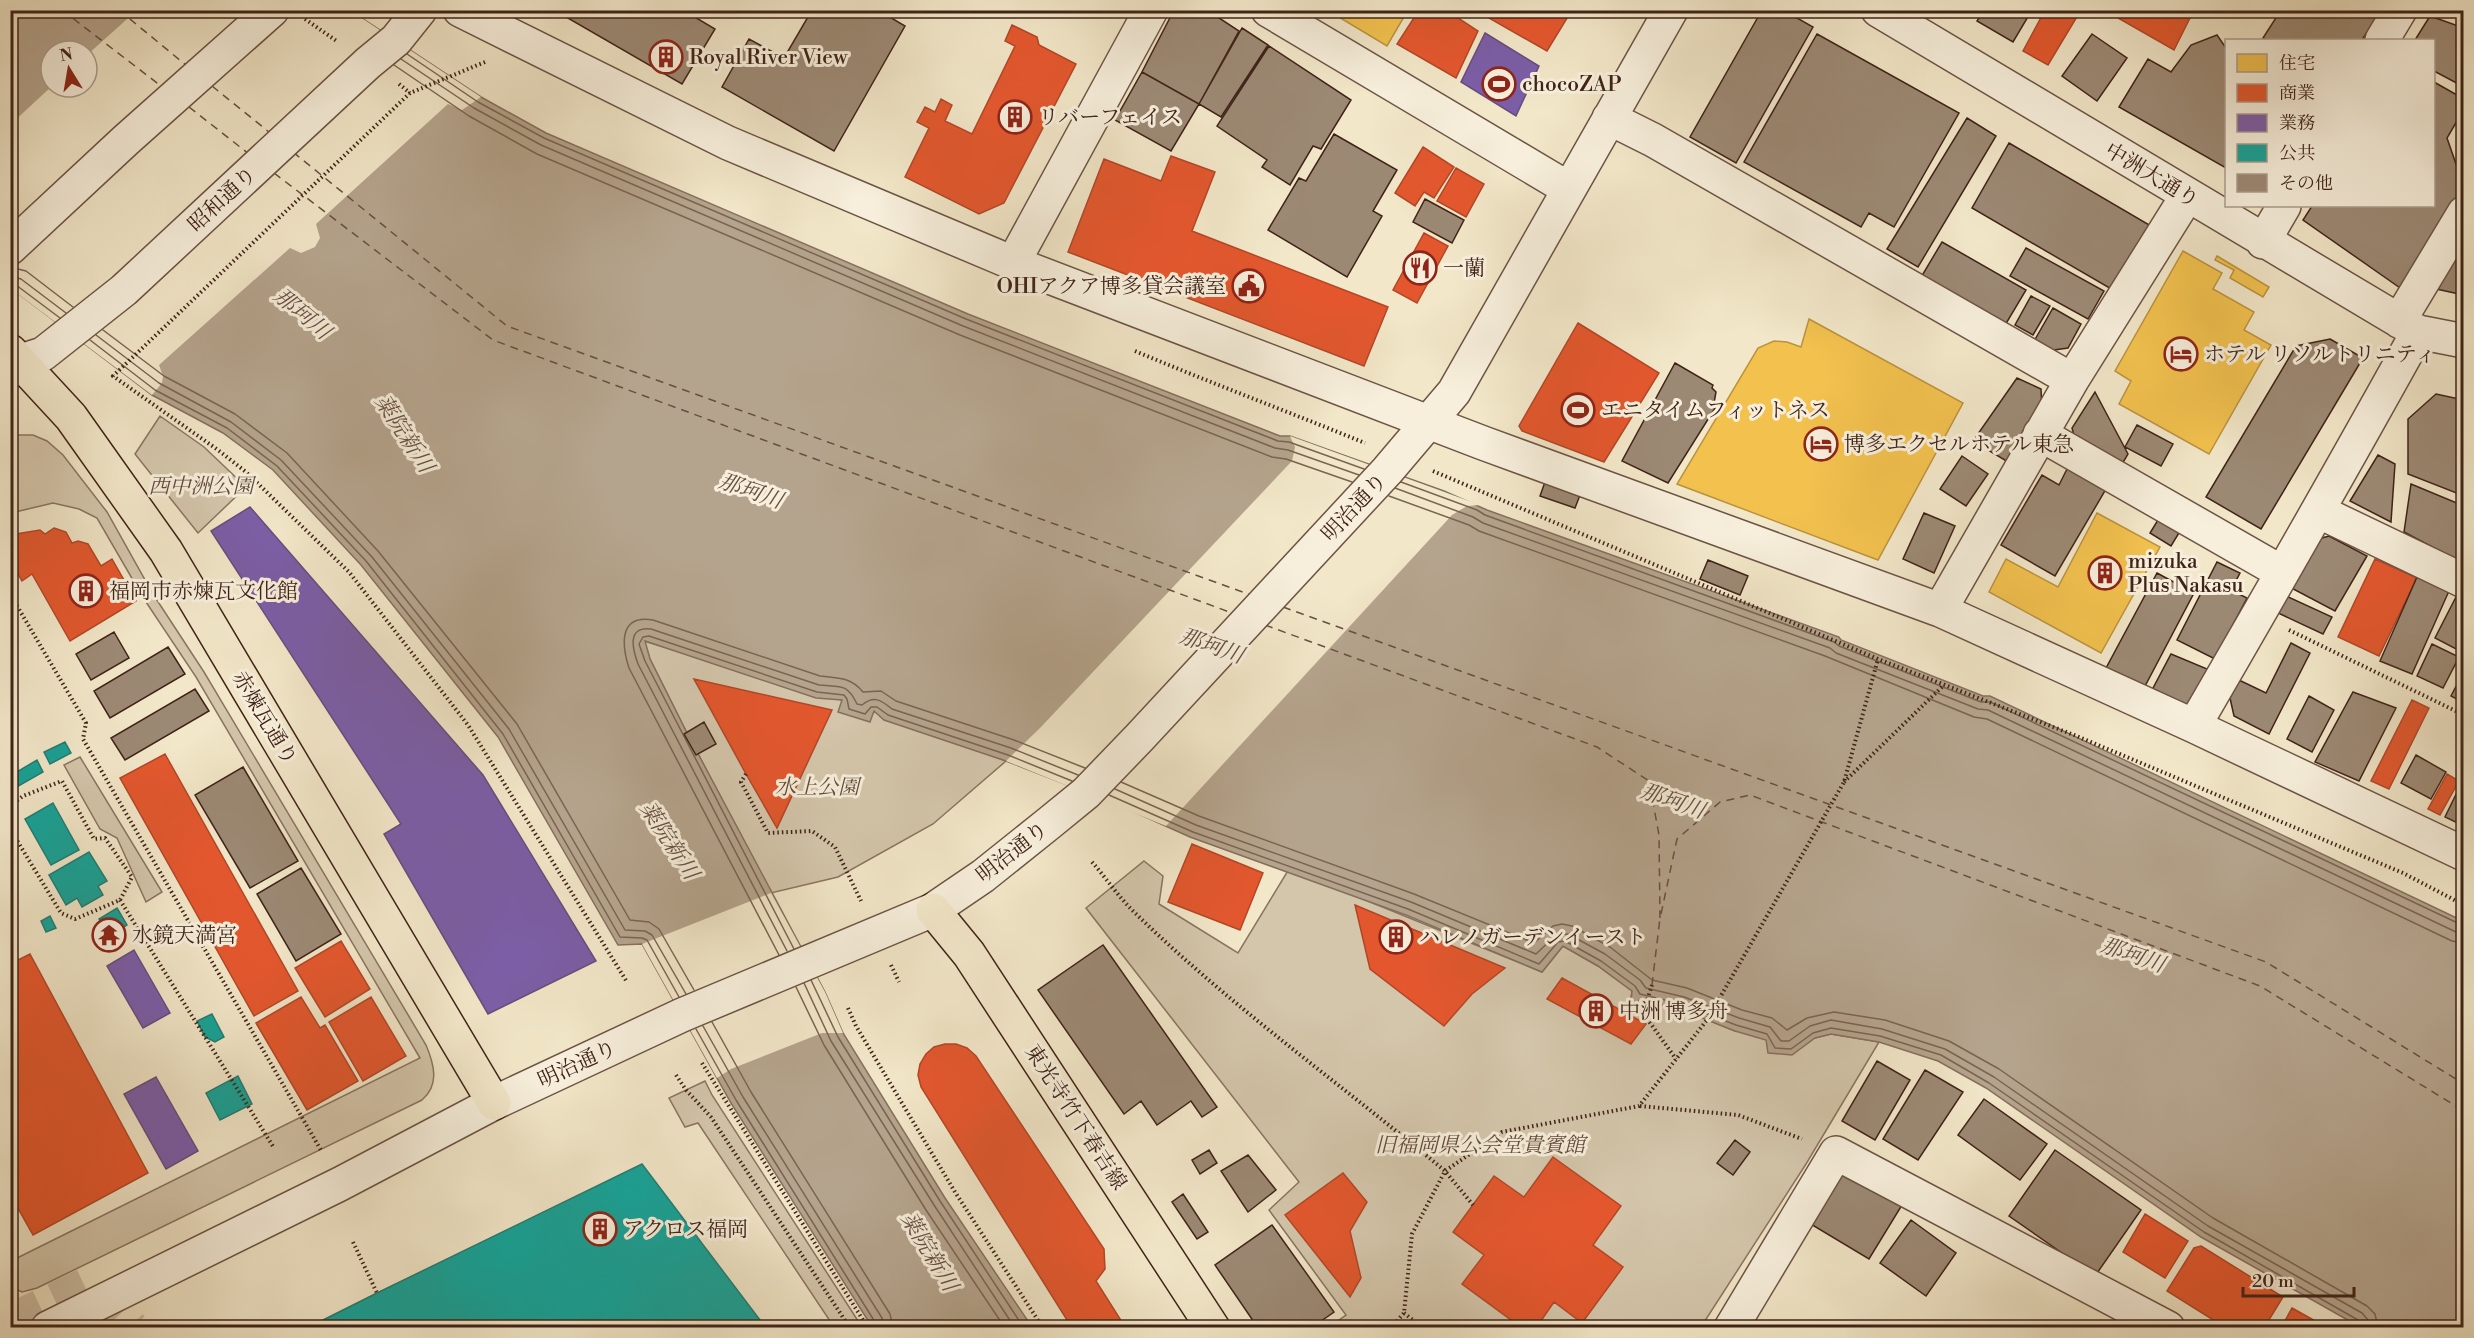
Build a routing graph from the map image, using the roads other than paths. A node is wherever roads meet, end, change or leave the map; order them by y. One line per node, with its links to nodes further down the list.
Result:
1 (272, 10): 16 (street)
2 (420, 10): 20 (street, 昭和通り)
3 (460, 10): 17 (street)
4 (1151, 10): 17 (street)
5 (1269, 10): 11 (street)
6 (1671, 10): 10 (street, 明治通り)
7 (1878, 10): 12 (street, 中洲大通り)
8 (2400, 10): 9 (street)
9 (2383, 39)
10 (1609, 118): 11 (street, 明治通り); 21 (street)
11 (1569, 189): 22 (street, 明治通り)
12 (2187, 196): 15 (street, 中洲大通り); 21 (street)
13 (2283, 207): 15 (street)
14 (2463, 213): 18 (street)
15 (2263, 242): 18 (street, 中洲大通り)
16 (10, 248)
17 (1013, 263): 22 (street)
18 (2408, 326): 19 (street, 中洲大通り); 24 (street)
19 (2463, 341)
20 (14, 361): 31 (main road, 赤煉瓦通り)
21 (2072, 380): 23 (street)
22 (1428, 422): 27 (street); 30 (street, 明治通り)
23 (2040, 434): 25 (street); 27 (street)
24 (2318, 511): 25 (street); 26 (street)
25 (2281, 572): 28 (street)
26 (2463, 581)
27 (1940, 610): 28 (street)
28 (2194, 726): 29 (street)
29 (2463, 854)
30 (933, 910): 31 (street, 明治通り); 33 (main road, 東光寺竹下春吉線)
31 (494, 1103): 32 (street, 明治通り)
32 (48, 1328)
33 (1213, 1328)
34 (1731, 1328): 35 (street)
35 (2168, 1328)

